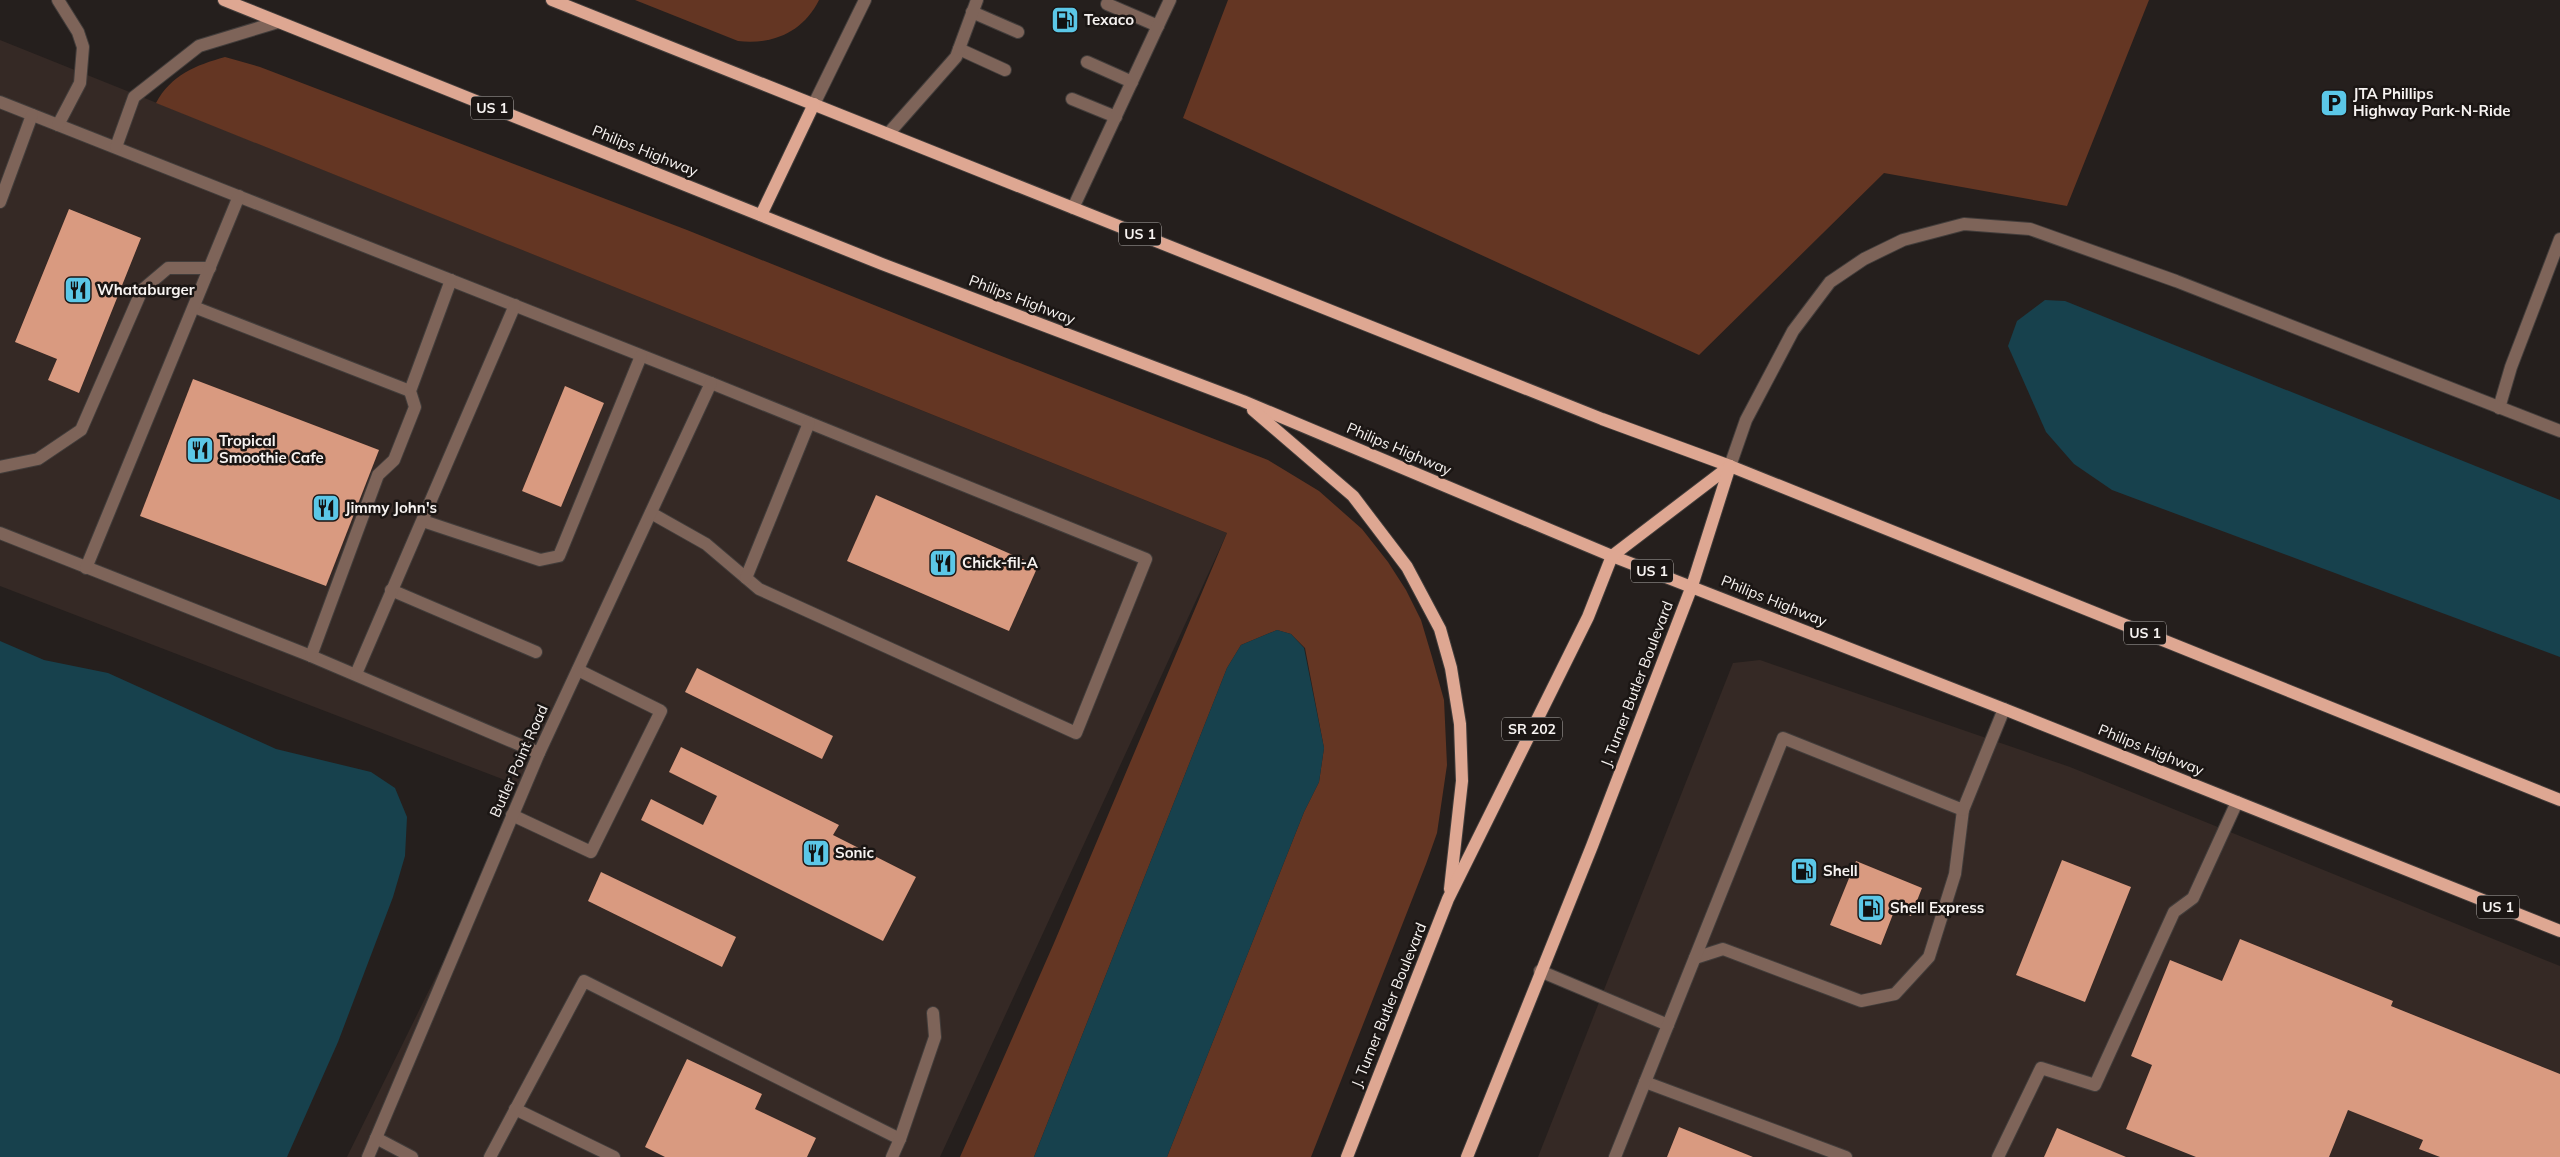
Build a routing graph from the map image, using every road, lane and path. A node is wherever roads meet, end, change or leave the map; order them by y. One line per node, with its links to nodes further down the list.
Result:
1 (58, 0): 21 (lane)
2 (224, 0): 9 (main road, Philips Highway / US 1)
3 (552, 0): 18 (main road, US 1)
4 (865, 0): 18 (lane)
5 (977, 0): 8 (lane)
6 (1170, 0): 10 (lane)
7 (1107, 4): 10 (lane)
8 (972, 12): 11 (lane); 12 (lane)
9 (278, 22): 23 (lane); 27 (main road, Philips Highway / US 1)
10 (1158, 26): 15 (lane)
11 (1018, 32)
12 (959, 49): 14 (lane); 22 (lane)
13 (1087, 62): 15 (lane)
14 (1005, 70)
15 (1132, 82): 20 (lane)
16 (1072, 98): 20 (lane)
17 (0, 102): 19 (lane)
18 (814, 104): 22 (main road, US 1); 27 (main road)
19 (32, 115): 21 (lane); 25 (lane)
20 (1116, 117): 26 (lane)
21 (58, 125): 23 (lane)
22 (888, 134): 26 (main road, US 1)
23 (116, 148): 24 (lane)
24 (239, 196): 29 (lane); 30 (lane)
25 (0, 202)
26 (1073, 208): 40 (main road, US 1)
27 (761, 215): 36 (main road, Philips Highway / US 1)
28 (2560, 239): 37 (lane)
29 (210, 268): 32 (lane); 41 (lane)
30 (451, 280): 31 (lane); 35 (lane)
31 (515, 305): 33 (lane); 43 (lane)
32 (194, 307): 35 (lane); 46 (lane)
33 (641, 356): 34 (lane); 43 (lane)
34 (712, 383): 38 (lane); 42 (lane, Butler Point Road)
35 (410, 391): 51 (lane)
36 (1243, 401): 45 (main road, Philips Highway / US 1); 60 (main road)
37 (2500, 408): 39 (lane); 40 (lane)
38 (809, 422): 47 (lane); 47 (lane)
39 (2560, 430)
40 (1730, 466): 45 (main road); 48 (main road, J. Turner Butler Boulevard); 56 (main road, US 1)
41 (0, 467)
42 (651, 513): 47 (lane); 52 (lane, Butler Point Road)
43 (423, 521): 49 (lane)
44 (0, 533): 46 (lane)
45 (1612, 556): 48 (main road, Philips Highway / US 1); 60 (main road, J. Turner Butler Boulevard / SR 202)
46 (86, 568): 51 (lane)
47 (746, 578)
48 (1692, 586): 54 (main road, Philips Highway / US 1); 63 (main road, J. Turner Butler Boulevard)
49 (391, 590): 50 (lane); 53 (lane)
50 (536, 652)
51 (311, 656): 53 (lane)
52 (578, 670): 55 (lane, Butler Point Road); 59 (lane)
53 (356, 674): 55 (lane)
54 (2004, 709): 57 (main road, Philips Highway / US 1); 58 (lane)
55 (539, 752): 59 (lane, Butler Point Road)
56 (2560, 800)
57 (2237, 802): 61 (main road, Philips Highway / US 1); 79 (lane)
58 (1964, 810): 62 (lane); 62 (lane)
59 (512, 815): 68 (lane, Butler Point Road)
60 (1448, 899): 75 (main road, J. Turner Butler Boulevard / SR 202)
61 (2560, 931)
62 (1696, 958): 65 (lane)
63 (1540, 971): 65 (lane); 76 (main road, J. Turner Butler Boulevard)
64 (933, 1013): 69 (lane)
65 (1668, 1025): 66 (lane)
66 (1645, 1082): 77 (lane); 78 (lane)
67 (515, 1109): 69 (lane); 72 (lane); 73 (lane)
68 (376, 1138): 70 (lane, Butler Point Road); 71 (lane)
69 (900, 1139): 74 (lane)
70 (368, 1157)
71 (412, 1157)
72 (490, 1157)
73 (614, 1157)
74 (892, 1157)
75 (1347, 1157)
76 (1467, 1157)
77 (1615, 1157)
78 (1846, 1157)
79 (1998, 1157)

